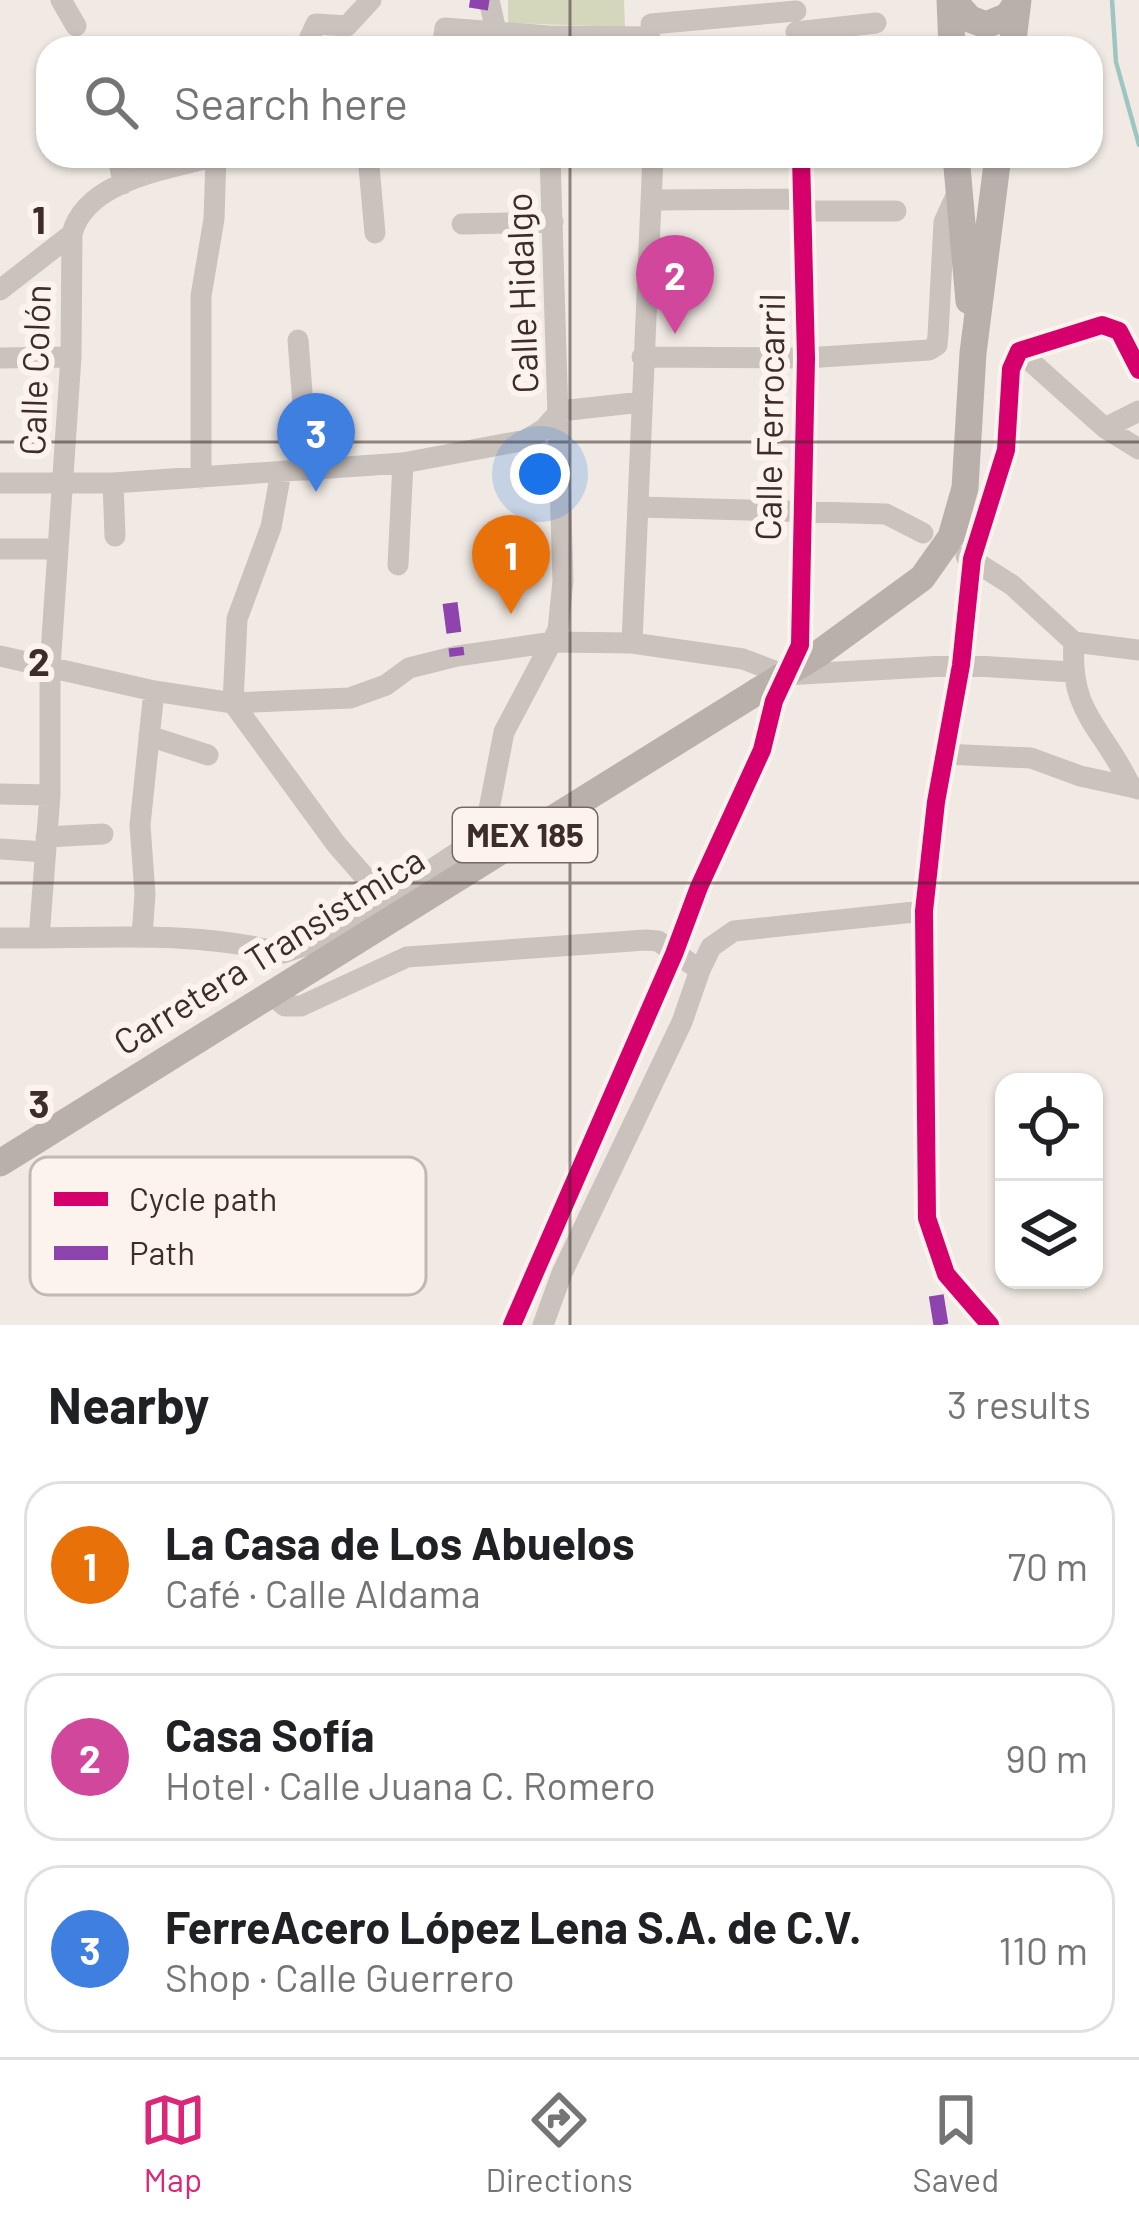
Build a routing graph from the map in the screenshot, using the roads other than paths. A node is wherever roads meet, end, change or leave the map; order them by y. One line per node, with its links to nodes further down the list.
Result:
1 (61, 0): 9 (street)
2 (371, 0): 11 (street)
3 (489, 0): 10 (street)
4 (651, 0): 14 (street)
5 (952, 0): 6 (main road); 15 (main road)
6 (1018, 0): 16 (main road)
7 (796, 23): 8 (street); 14 (street)
8 (875, 23)
9 (76, 26)
10 (496, 31): 12 (street); 13 (street)
11 (310, 36)
12 (458, 36)
13 (520, 36)
14 (650, 36)
15 (952, 36)
16 (1014, 36)
17 (121, 168): 26 (street)
18 (177, 168): 26 (street)
19 (216, 168): 52 (street)
20 (369, 168): 33 (street)
21 (551, 168): 31 (street, Calle Hidalgo)
22 (653, 168): 28 (street)
23 (802, 168): 29 (street, Calle Ferrocarril)
24 (957, 168): 27 (main road, Carretera Transistmica / MEX 185)
25 (996, 168): 37 (main road, Carretera Transistmica / MEX 185)
26 (124, 184): 34 (street)
27 (959, 188): 37 (main road, Carretera Transistmica / MEX 185); 41 (street)
28 (654, 200): 29 (street); 38 (street)
29 (804, 205): 30 (street); 41 (street, Calle Ferrocarril)
30 (896, 211)
31 (553, 222): 32 (street); 45 (street, Calle Hidalgo)
32 (462, 224)
33 (375, 232)
34 (72, 234): 35 (street); 39 (street, Calle Colón)
35 (0, 290)
36 (298, 340): 50 (street)
37 (973, 353): 90 (main road, Carretera Transistmica / MEX 185, bridge)
38 (642, 356): 41 (street); 44 (street)
39 (71, 357): 40 (street); 54 (street, Calle Colón)
40 (0, 358)
41 (806, 358): 57 (street, Calle Ferrocarril)
42 (1015, 360): 43 (street); 47 (street); 62 (street)
43 (1139, 370)
44 (642, 402): 45 (street); 56 (street)
45 (560, 411): 49 (street); 65 (street, Calle Hidalgo)
46 (1139, 411): 47 (street)
47 (1105, 428): 48 (street)
48 (1139, 449)
49 (403, 463): 50 (street); 63 (street)
50 (308, 470): 51 (street)
51 (281, 472): 52 (street); 74 (street)
52 (201, 478): 55 (street)
53 (0, 483): 54 (street)
54 (64, 483): 55 (street); 61 (street, Calle Colón)
55 (113, 483): 59 (street)
56 (640, 507): 57 (street); 66 (street)
57 (802, 512): 58 (street); 72 (street, Calle Ferrocarril)
58 (923, 533)
59 (115, 536)
60 (0, 549): 61 (street)
61 (58, 549): 70 (street, Calle Colón)
62 (969, 558): 64 (street); 69 (street)
63 (398, 565)
64 (1074, 642): 67 (street); 71 (street)
65 (553, 643): 66 (street); 74 (street); 84 (street, Calle Hidalgo)
66 (632, 643): 72 (street)
67 (1139, 650)
68 (0, 656): 70 (street)
69 (961, 665): 71 (street); 72 (street); 76 (street)
70 (50, 668): 73 (street); 80 (street, Calle Colón)
71 (1072, 671): 78 (street)
72 (785, 675): 89 (street, Calle Ferrocarril)
73 (154, 691): 74 (street); 75 (street)
74 (233, 703): 84 (street)
75 (148, 736): 77 (street); 86 (street)
76 (945, 754): 78 (street); 85 (street)
77 (208, 755)
78 (1135, 788)
79 (0, 794): 80 (street)
80 (50, 794): 82 (street, Calle Colón)
81 (104, 834): 82 (street)
82 (45, 845): 83 (street); 88 (street, Calle Colón)
83 (0, 849)
84 (386, 900): 90 (street, Calle Hidalgo)
85 (924, 911): 91 (street); 95 (street)
86 (142, 936): 88 (street); 90 (street)
87 (0, 938): 88 (street)
88 (40, 938)
89 (674, 954): 90 (street); 91 (street); 93 (street)
90 (276, 969): 92 (main road, Carretera Transistmica / MEX 185)
91 (700, 970): 94 (street)
92 (0, 1162)
93 (512, 1325)
94 (543, 1325)
95 (990, 1325)

